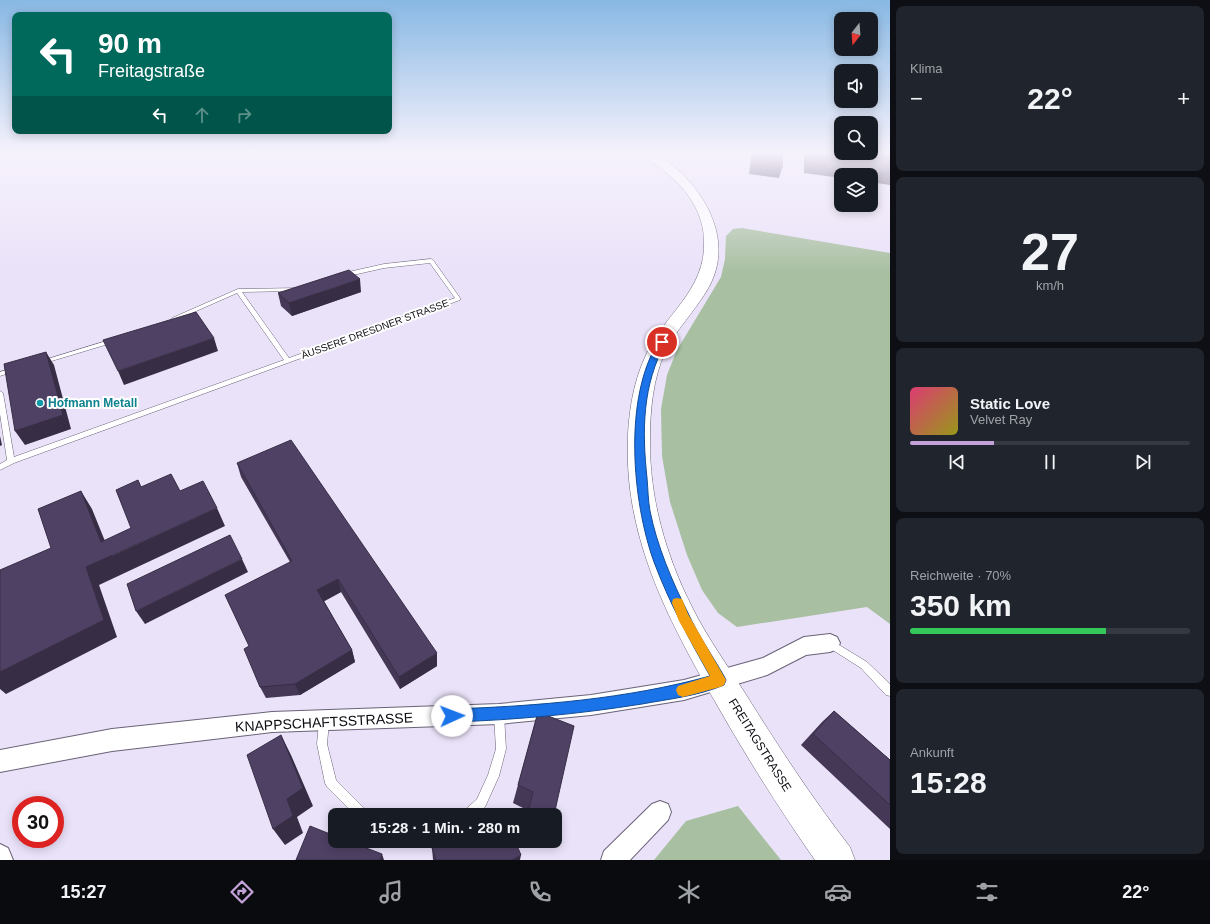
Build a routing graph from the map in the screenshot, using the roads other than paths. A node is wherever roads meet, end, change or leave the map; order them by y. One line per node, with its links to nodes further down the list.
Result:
1 (691, 192): 15 (main road, FREITAGSTRASSE)
2 (340, 275): 7 (lane, ÄUSSERE DRESDNER STRASSE)
3 (307, 286): 4 (lane)
4 (238, 291): 5 (lane); 7 (lane, ÄUSSERE DRESDNER STRASSE)
5 (166, 322)
6 (117, 340): 8 (lane)
7 (288, 360): 12 (lane, ÄUSSERE DRESDNER STRASSE)
8 (37, 364)
9 (22, 368): 10 (lane)
10 (0, 374)
11 (0, 393): 12 (lane)
12 (11, 460): 13 (lane, ÄUSSERE DRESDNER STRASSE)
13 (0, 467)
14 (830, 643): 15 (street); 16 (lane)
15 (720, 680): 17 (street, KNAPPSCHAFTSSTRASSE); 26 (main road, FREITAGSTRASSE)
16 (890, 691)
17 (499, 714): 18 (street, KNAPPSCHAFTSSTRASSE); 21 (lane)
18 (324, 719): 19 (street, KNAPPSCHAFTSSTRASSE); 20 (lane)
19 (0, 761)
20 (356, 808)
21 (476, 808)
22 (660, 812): 25 (street)
23 (0, 856): 24 (street)
24 (1, 860)
25 (613, 860)
26 (837, 860)

